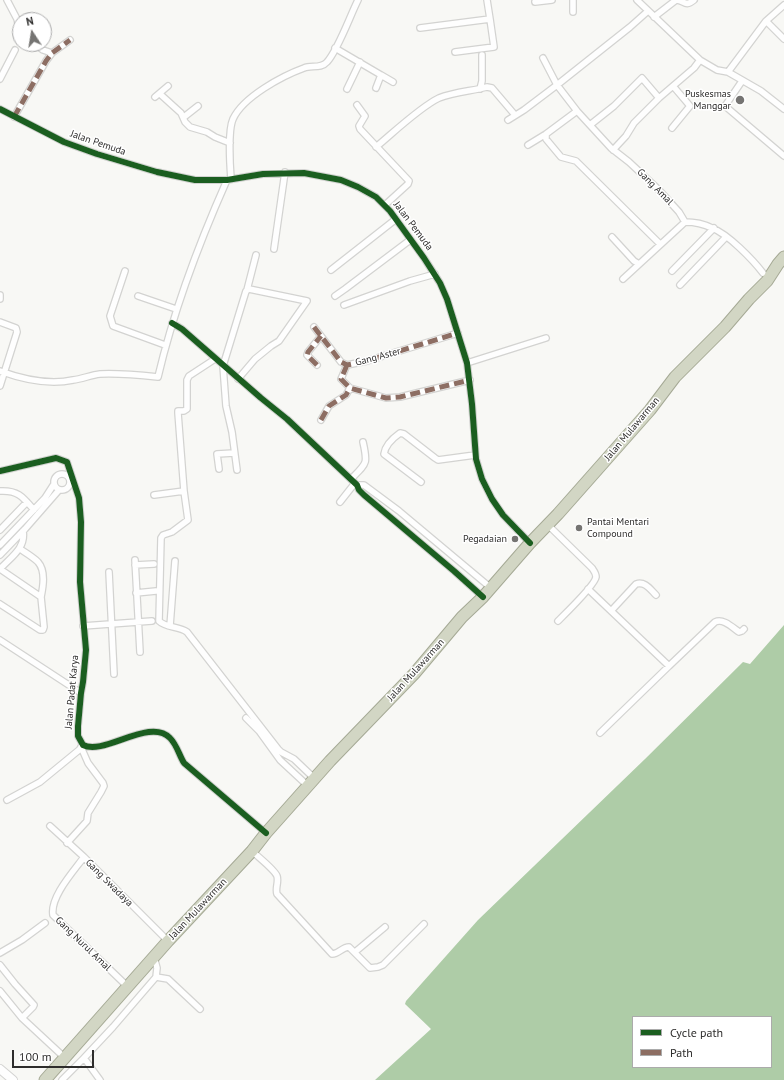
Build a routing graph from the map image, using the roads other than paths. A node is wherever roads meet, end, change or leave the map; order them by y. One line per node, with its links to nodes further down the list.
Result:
1 (7, 0): 11 (street)
2 (358, 0): 19 (street)
3 (487, 0): 14 (street)
4 (552, 0): 8 (street)
5 (573, 0): 12 (street)
6 (637, 0): 10 (street)
7 (694, 0): 13 (street)
8 (535, 2)
9 (784, 5): 15 (street)
10 (648, 11): 13 (street); 33 (street)
11 (13, 12)
12 (573, 12)
13 (654, 17): 26 (street)
14 (490, 19): 16 (street); 22 (street)
15 (766, 21): 17 (street); 28 (street)
16 (420, 28)
17 (784, 39)
18 (70, 40): 23 (street)
19 (335, 48): 27 (street); 52 (street)
20 (14, 52): 30 (street)
21 (49, 52): 23 (street)
22 (455, 52)
23 (52, 53): 46 (street)
24 (482, 55): 38 (street)
25 (543, 58): 33 (street, Gang Amal)
26 (700, 60): 28 (street); 35 (street)
27 (360, 62): 29 (street); 37 (street)
28 (728, 72): 31 (street)
29 (381, 75): 32 (street); 36 (street)
30 (0, 79)
31 (742, 81): 43 (street); 56 (street)
32 (393, 82)
33 (557, 85): 44 (street, Gang Amal); 45 (street)
34 (168, 86): 47 (street)
35 (672, 86): 39 (street); 50 (street)
36 (376, 88)
37 (347, 89)
38 (480, 89): 45 (street); 54 (street)
39 (659, 98): 49 (street); 55 (street)
40 (198, 106): 47 (street)
41 (357, 106): 54 (street)
42 (0, 109): 46 (street, Jalan Pemuda)
43 (784, 109)
44 (577, 110): 49 (street, Gang Amal); 51 (street)
45 (515, 115): 48 (street)
46 (14, 117): 58 (street, Jalan Pemuda)
47 (184, 118): 52 (street)
48 (508, 120)
49 (590, 125): 55 (street, Gang Amal)
50 (672, 128)
51 (546, 134): 53 (street); 66 (street)
52 (230, 143): 58 (street)
53 (528, 145)
54 (376, 147): 59 (street)
55 (613, 150): 61 (street, Gang Amal)
56 (784, 156)
57 (285, 172): 58 (street, Jalan Pemuda); 59 (street, Jalan Pemuda); 67 (street)
58 (229, 179): 85 (street)
59 (384, 204): 60 (street, Jalan Pemuda)
60 (396, 219): 65 (street, Jalan Pemuda); 71 (street)
61 (685, 222): 62 (street); 66 (street)
62 (714, 228): 64 (street); 73 (street)
63 (612, 237): 70 (street)
64 (726, 237): 74 (street); 77 (street)
65 (410, 240): 75 (street, Jalan Pemuda); 81 (street)
66 (660, 244): 70 (street)
67 (274, 249)
68 (256, 255): 78 (street)
69 (781, 261): 74 (highway); 82 (highway)
70 (639, 264): 76 (street)
71 (331, 270)
72 (125, 271): 92 (street)
73 (672, 271)
74 (763, 273): 82 (highway)
75 (435, 274): 84 (street); 89 (street, Jalan Pemuda)
76 (623, 279)
77 (680, 284)
78 (247, 290): 97 (street); 99 (street)
79 (0, 296): 83 (street)
80 (138, 296): 85 (street)
81 (335, 296)
82 (746, 296): 123 (highway, Jalan Mulawarman)
83 (0, 299)
84 (344, 305)
85 (176, 309): 87 (street)
86 (0, 322): 98 (street)
87 (172, 323): 92 (street); 93 (street)
88 (314, 328): 90 (street, Gang Aster)
89 (458, 333): 94 (street, Jalan Pemuda); 96 (street, Gang Aster)
90 (321, 336): 95 (street); 96 (street, Gang Aster)
91 (546, 338): 94 (street)
92 (165, 345): 98 (street)
93 (215, 359): 97 (street); 118 (street)
94 (467, 363): 100 (street, Jalan Pemuda)
95 (317, 365)
96 (347, 365): 102 (street)
97 (223, 366): 99 (street); 105 (street)
98 (2, 372): 101 (street)
99 (238, 379): 112 (street)
100 (470, 380): 102 (street); 106 (street, Jalan Pemuda)
101 (0, 386)
102 (350, 388): 103 (street)
103 (321, 420)
104 (363, 442): 112 (street)
105 (234, 453): 107 (street); 109 (street)
106 (475, 455): 113 (street); 126 (street, Jalan Pemuda)
107 (219, 469)
108 (70, 470): 110 (street, Jalan Padat Karya); 111 (street); 114 (street, Jalan Padat Karya)
109 (237, 470)
110 (0, 471)
111 (64, 474): 114 (street); 115 (street)
112 (354, 482): 121 (street); 134 (street); 140 (street)
113 (421, 482)
114 (72, 483): 116 (street); 147 (street, Jalan Padat Karya)
115 (54, 484): 116 (street); 122 (street)
116 (59, 490): 125 (street)
117 (0, 491): 120 (street)
118 (184, 491): 119 (street); 148 (street)
119 (154, 495)
120 (28, 502): 122 (street); 124 (street)
121 (340, 502)
122 (34, 510): 127 (street)
123 (548, 525): 126 (highway, Jalan Mulawarman); 135 (street)
124 (0, 530)
125 (23, 531): 128 (street); 129 (street)
126 (530, 543): 134 (highway, Jalan Mulawarman)
127 (0, 545)
128 (20, 549): 132 (street); 139 (street)
129 (0, 554)
130 (175, 561): 148 (street)
131 (154, 564): 137 (street)
132 (0, 569): 139 (street)
133 (109, 572): 146 (street)
134 (491, 588): 140 (highway, Jalan Mulawarman)
135 (588, 589): 142 (street); 143 (street)
136 (156, 590): 137 (street)
137 (136, 593): 145 (street)
138 (656, 595): 142 (street)
139 (41, 597): 141 (street)
140 (483, 597): 158 (highway, Jalan Mulawarman)
141 (0, 604)
142 (611, 611): 152 (street)
143 (558, 620)
144 (152, 621): 145 (street)
145 (138, 622): 146 (street); 151 (street)
146 (112, 625): 147 (street); 153 (street)
147 (83, 626): 154 (street, Jalan Padat Karya)
148 (170, 626): 158 (street)
149 (744, 628): 152 (street)
150 (0, 640): 154 (street)
151 (140, 652)
152 (669, 666): 156 (street)
153 (114, 674)
154 (81, 693): 157 (street, Jalan Padat Karya)
155 (246, 718): 158 (street)
156 (600, 733)
157 (82, 746): 159 (street); 161 (street); 162 (street, Jalan Padat Karya)
158 (311, 782): 161 (highway, Jalan Mulawarman)
159 (7, 800)
160 (50, 826): 162 (street, Gang Swadaya)
161 (266, 833): 163 (highway, Jalan Mulawarman)
162 (67, 843): 164 (street, Gang Swadaya)
163 (252, 850): 168 (highway, Jalan Mulawarman); 169 (street)
164 (84, 857): 168 (street, Gang Swadaya); 174 (street, Gang Nurul Amal)
165 (45, 923): 170 (street)
166 (424, 924): 169 (street)
167 (386, 927): 169 (street)
168 (168, 940): 171 (highway, Jalan Mulawarman)
169 (354, 952)
170 (0, 953)
171 (154, 957): 173 (street); 174 (highway, Jalan Mulawarman)
172 (0, 965): 177 (street)
173 (156, 977): 176 (street); 179 (street)
174 (127, 986): 178 (highway, Jalan Mulawarman)
175 (0, 991): 177 (street)
176 (200, 1009)
177 (22, 1018): 178 (street)
178 (64, 1057): 182 (highway, Jalan Mulawarman)
179 (84, 1058): 183 (street); 184 (street)
180 (0, 1069): 181 (street)
181 (13, 1080)
182 (45, 1080)
183 (62, 1080)
184 (100, 1080)

